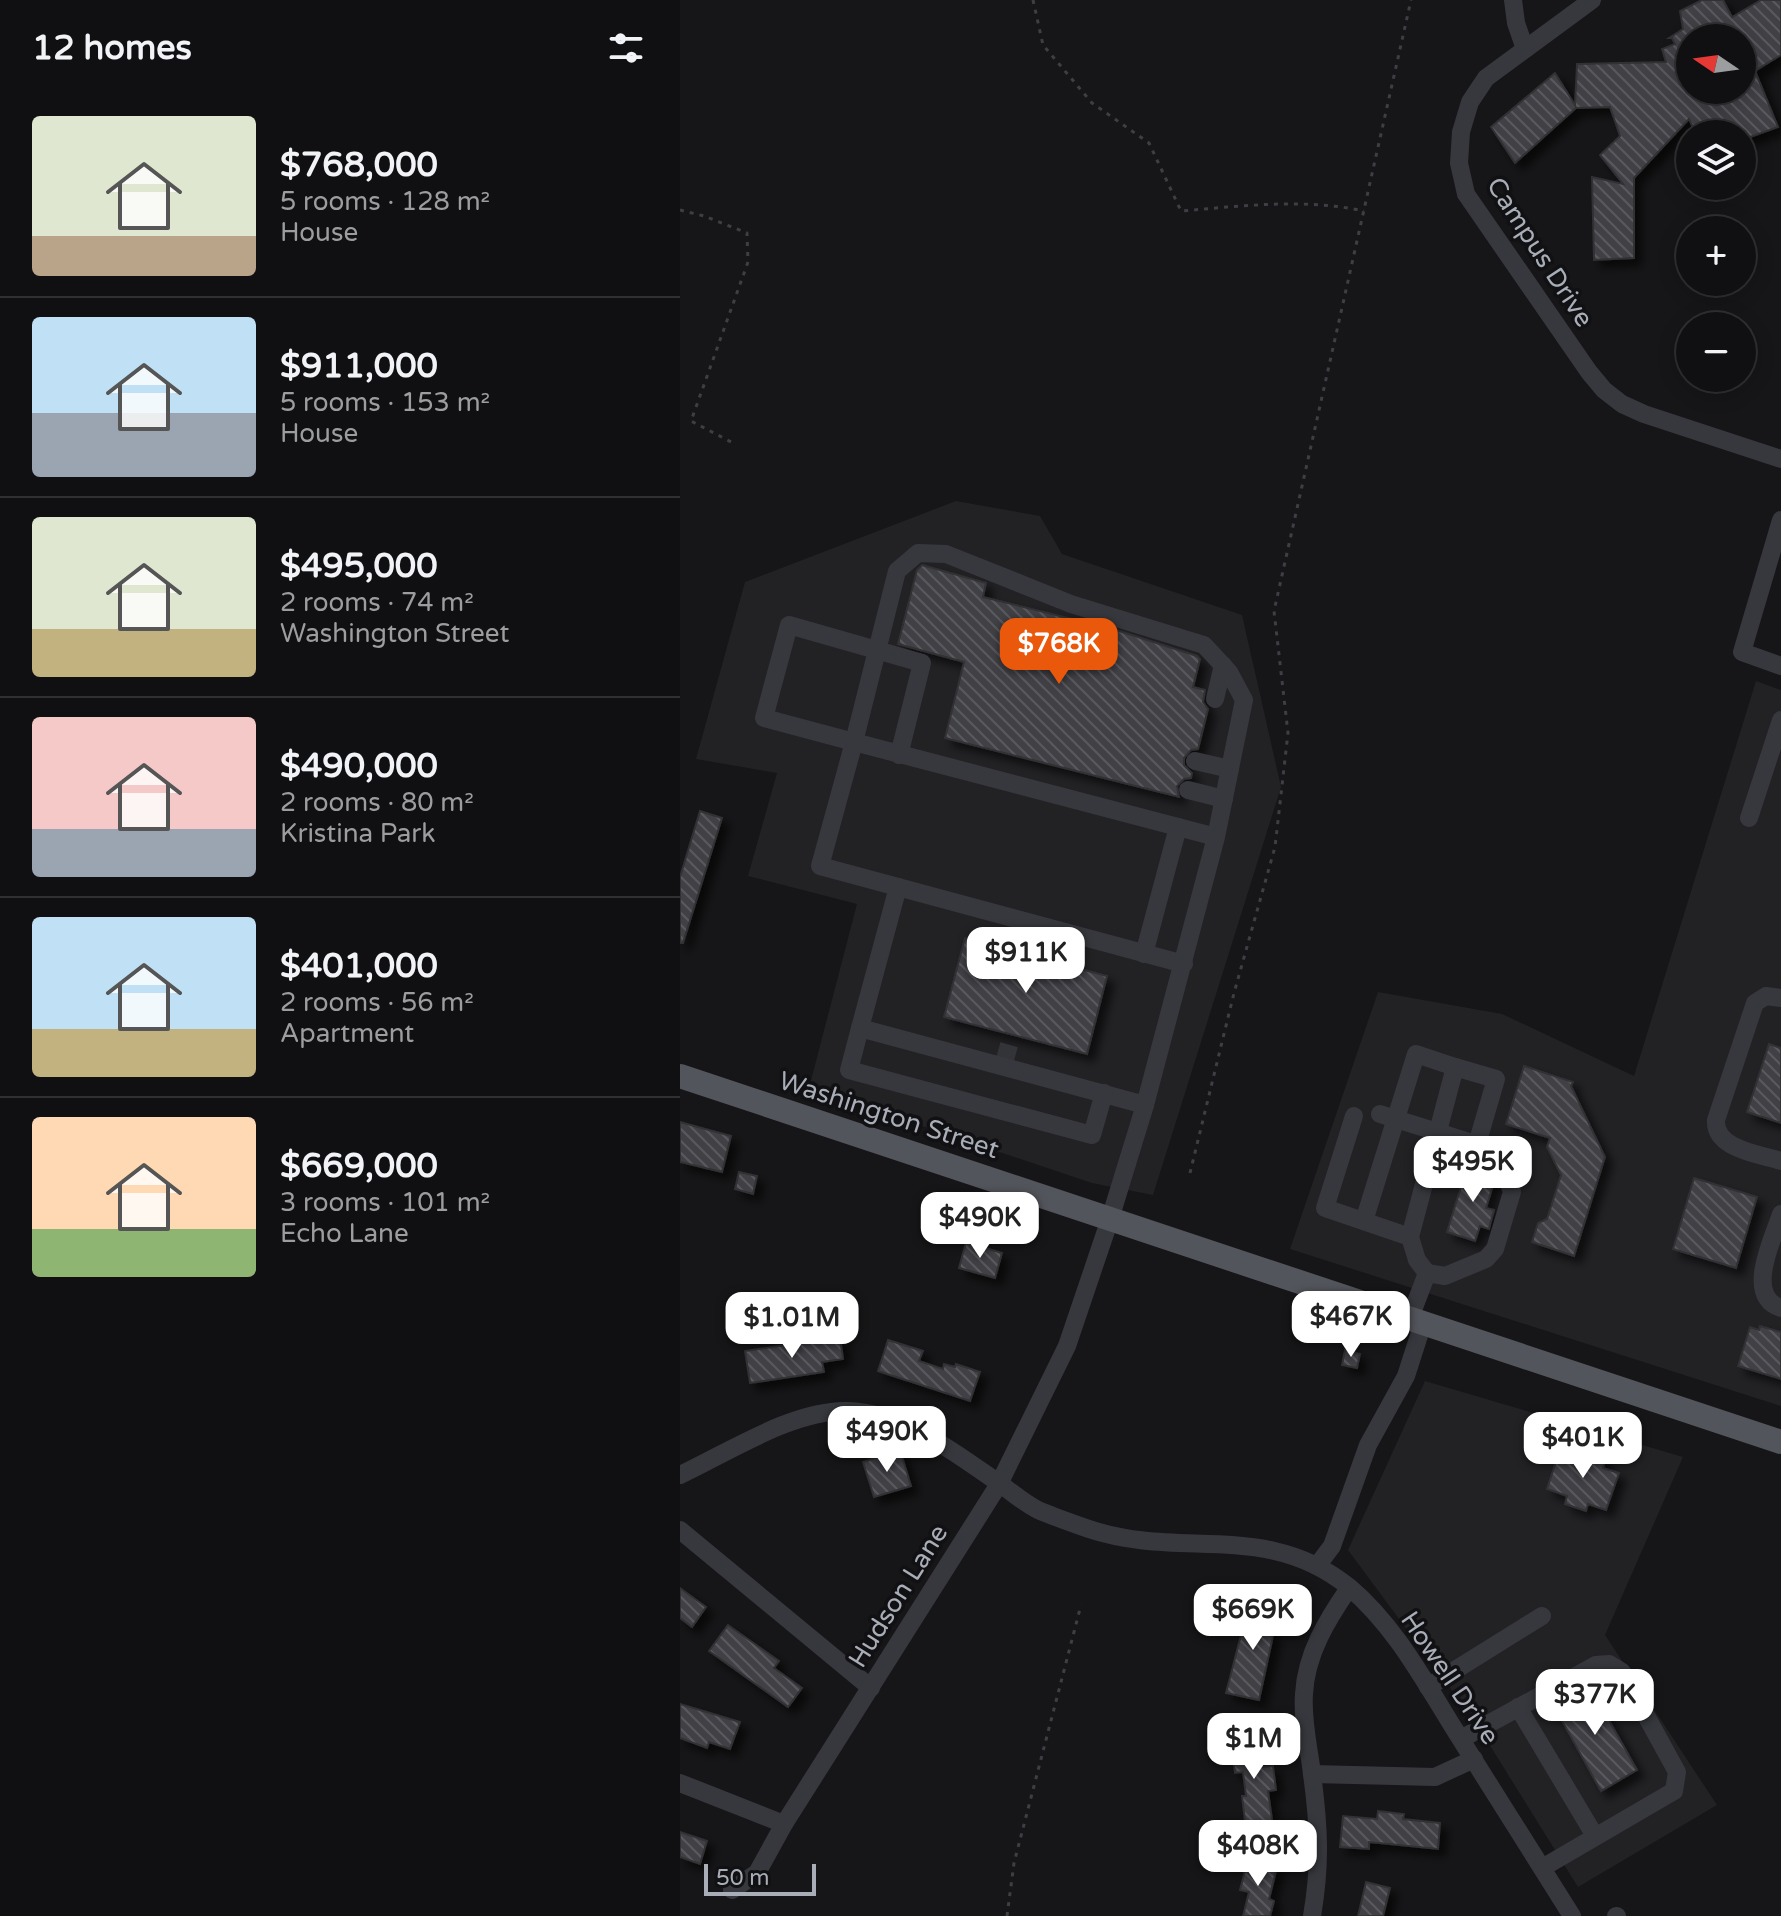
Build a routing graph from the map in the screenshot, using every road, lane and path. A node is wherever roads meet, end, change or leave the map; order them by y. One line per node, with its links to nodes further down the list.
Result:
1 (1033, 0): 7 (path)
2 (1411, 0): 7 (path)
3 (1513, 0): 5 (street)
4 (1592, 0): 5 (street, Campus Drive)
5 (1525, 49): 9 (street, Campus Drive)
6 (680, 210): 8 (path)
7 (1364, 211): 41 (path)
8 (733, 443)
9 (1781, 459)
10 (1781, 520): 13 (street)
11 (876, 650): 12 (street); 16 (street); 16 (street); 17 (street)
12 (1223, 665): 14 (street); 19 (street, Hudson Lane)
13 (1781, 666)
14 (1215, 699)
15 (1781, 720): 22 (street)
16 (854, 742): 17 (street); 25 (street)
17 (899, 755): 23 (street)
18 (1195, 761): 19 (street)
19 (1230, 769): 21 (street, Hudson Lane)
20 (1188, 790): 21 (street)
21 (1224, 799): 24 (street, Hudson Lane)
22 (1749, 818)
23 (1178, 827): 24 (street); 26 (street)
24 (1216, 837): 27 (street, Hudson Lane)
25 (898, 887): 26 (street); 29 (street)
26 (1144, 954): 27 (street)
27 (1184, 964): 35 (street, Hudson Lane)
28 (1781, 998): 40 (street)
29 (860, 1028): 30 (street); 34 (street)
30 (971, 1057): 33 (street); 33 (street)
31 (1455, 1067): 37 (street); 38 (street); 39 (street)
32 (680, 1076): 43 (main road, Washington Street)
33 (1040, 1076): 34 (street)
34 (1104, 1093): 35 (street)
35 (1145, 1105): 43 (street, Hudson Lane)
36 (1354, 1116): 44 (street)
37 (1388, 1117): 38 (street); 44 (street)
38 (1438, 1132): 39 (street); 45 (street)
39 (1477, 1144): 46 (street)
40 (1781, 1161)
41 (1190, 1173)
42 (1781, 1214): 47 (street)
43 (1110, 1219): 48 (main road, Washington Street); 51 (street, Hudson Lane)
44 (1364, 1221): 45 (street)
45 (1410, 1237): 46 (street)
46 (1427, 1273): 48 (street)
47 (1781, 1308)
48 (1411, 1319): 49 (main road, Washington Street); 53 (street)
49 (1781, 1442)
50 (680, 1475): 51 (street, Howell Drive)
51 (999, 1484): 53 (street, Howell Drive); 58 (street, Hudson Lane)
52 (680, 1530): 58 (street)
53 (1317, 1566): 54 (street, Howell Drive)
54 (1349, 1588): 57 (street, Howell Drive); 62 (street)
55 (1081, 1605): 68 (path)
56 (1542, 1616): 57 (street)
57 (1428, 1687): 60 (street, Howell Drive)
58 (871, 1688): 64 (street, Hudson Lane)
59 (1518, 1707): 60 (street); 65 (street); 65 (street)
60 (1461, 1739): 61 (street, Howell Drive)
61 (1474, 1759): 62 (street); 66 (street, Howell Drive)
62 (1312, 1774): 69 (street)
63 (680, 1783): 64 (street)
64 (784, 1824): 67 (street, Hudson Lane)
65 (1595, 1836): 66 (street)
66 (1542, 1868): 70 (street, Howell Drive)
67 (732, 1890)
68 (1007, 1916)
69 (1312, 1916)
70 (1572, 1916)

